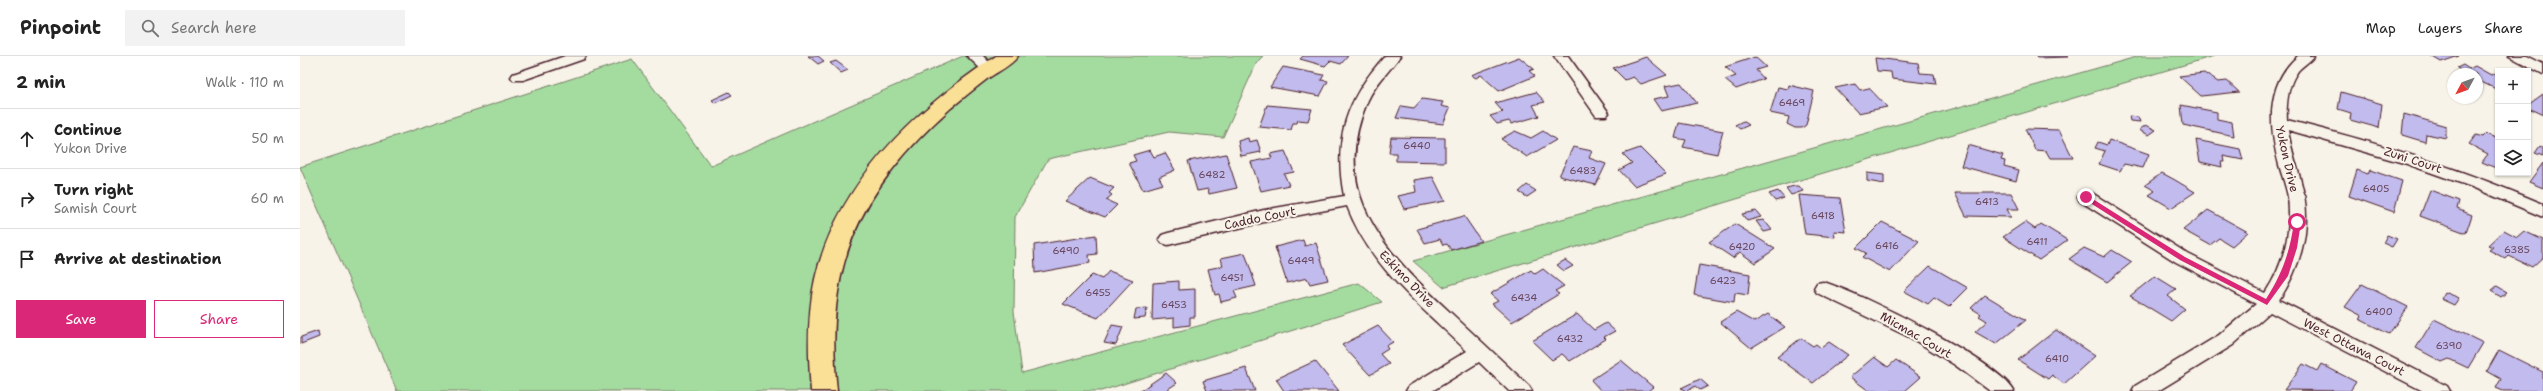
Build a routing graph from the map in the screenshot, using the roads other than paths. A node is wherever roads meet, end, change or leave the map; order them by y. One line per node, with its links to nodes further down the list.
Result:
1 (579, 56): 9 (street)
2 (1009, 56): 7 (main road)
3 (1393, 56): 13 (street, Eskimo Drive)
4 (1562, 56): 10 (street)
5 (2307, 56): 11 (street, Yukon Drive)
6 (2516, 56): 8 (street)
7 (981, 62): 19 (main road)
8 (2543, 70)
9 (518, 77)
10 (1601, 113)
11 (2278, 123): 14 (street, Zuni Court); 17 (street, Yukon Drive)
12 (2086, 197): 17 (street, West Ottawa Court)
13 (1352, 200): 15 (street, Caddo Court); 18 (street, Eskimo Drive)
14 (2543, 211)
15 (1168, 239)
16 (1823, 288): 22 (street, Micmac Court)
17 (2267, 303): 23 (street, Yukon Drive); 24 (street, West Ottawa Court)
18 (1481, 352): 20 (street); 21 (street, Eskimo Drive)
19 (824, 391)
20 (1416, 391)
21 (1522, 391)
22 (2004, 391)
23 (2142, 391)
24 (2440, 391)

